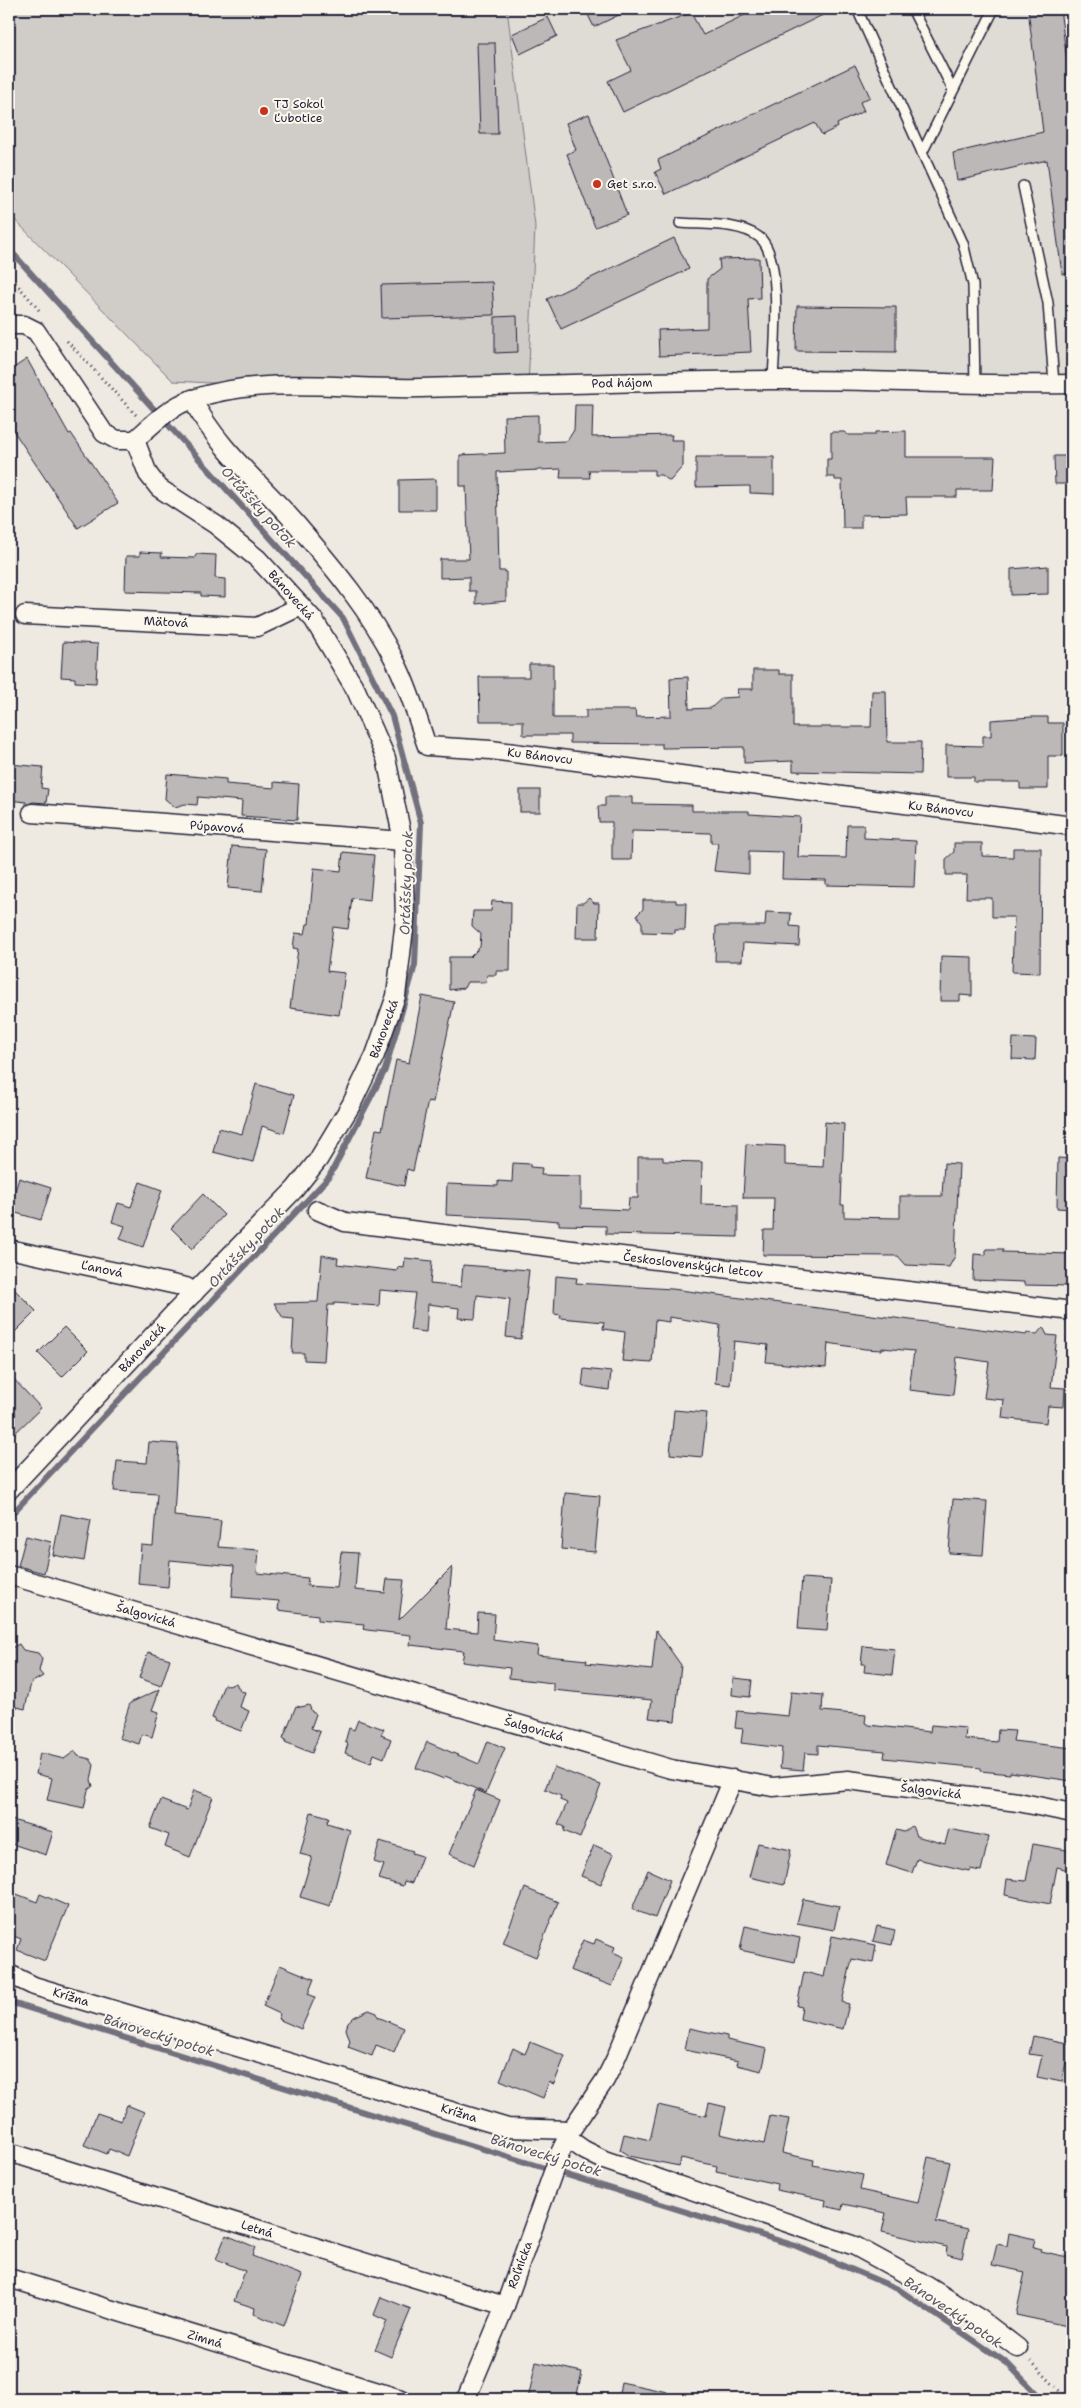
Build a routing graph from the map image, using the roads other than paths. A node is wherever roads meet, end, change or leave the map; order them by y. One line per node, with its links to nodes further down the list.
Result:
1 (856, 9): 5 (lane)
2 (912, 9): 4 (lane)
3 (994, 9): 4 (lane)
4 (953, 90): 5 (lane)
5 (922, 153): 12 (lane)
6 (1023, 186): 10 (lane)
7 (680, 223): 9 (lane)
8 (9, 325): 14 (street)
9 (773, 380): 12 (street, Pod hájom); 13 (street, Pod hájom)
10 (1054, 384): 11 (street, Pod hájom); 12 (street, Pod hájom)
11 (1072, 384)
12 (975, 385)
13 (192, 399): 14 (street, Pod hájom); 18 (street, Ku Bánovcu)
14 (134, 440): 15 (street, Bánovecká)
15 (301, 606): 16 (street, Mätová); 19 (street, Bánovecká)
16 (25, 615)
17 (32, 813): 19 (street, Púpavová)
18 (1072, 826)
19 (403, 841): 22 (street, Bánovecká)
20 (317, 1210): 23 (street, Československých letcov)
21 (9, 1249): 22 (street, Ľanová)
22 (194, 1293): 24 (street, Bánovecká)
23 (1072, 1311)
24 (9, 1490)
25 (9, 1575): 26 (street, Šalgovická)
26 (733, 1780): 27 (street, Šalgovická); 29 (street)
27 (1072, 1813)
28 (9, 1974): 29 (street, Krížna)
29 (566, 2140): 32 (street, Roľnícka); 33 (street)
30 (9, 2152): 32 (street, Letná)
31 (9, 2278): 34 (street, Zimná)
32 (505, 2306): 35 (street, Roľnícka)
33 (1018, 2348)
34 (401, 2399)
35 (470, 2399)

